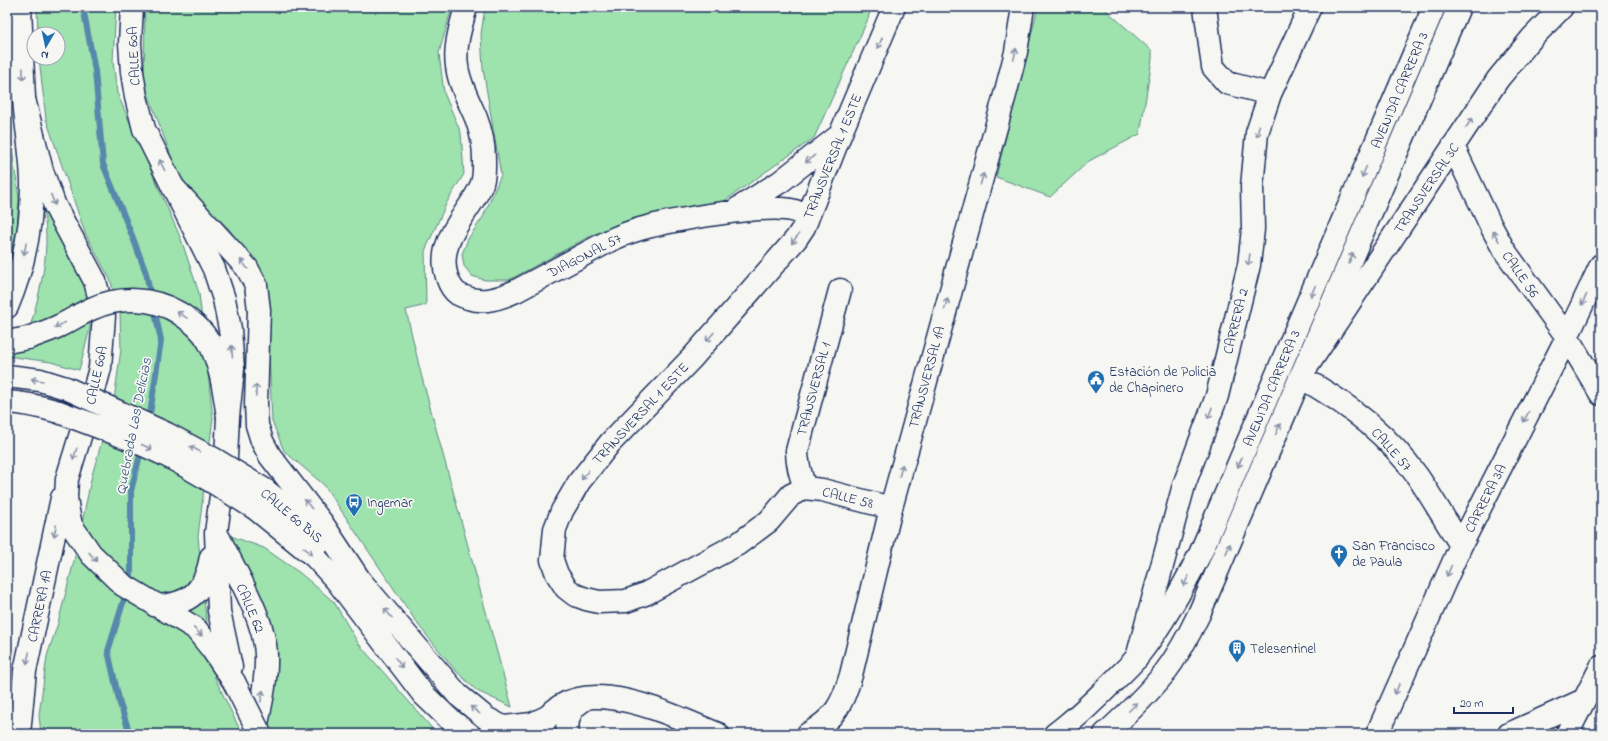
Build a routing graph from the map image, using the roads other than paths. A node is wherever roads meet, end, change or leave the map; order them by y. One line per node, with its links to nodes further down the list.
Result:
1 (20, 7): 12 (street, CALLE 60A, one-way to 12)
2 (132, 7): 15 (street, CALLE 60A, one-way to 2)
3 (466, 7): 16 (street, DIAGONAL 57)
4 (894, 7): 13 (street, TRANSVERSAL 1 ESTE, one-way to 13)
5 (1023, 7): 31 (street, TRANSVERSAL 1A, one-way to 5)
6 (1205, 7): 11 (street)
7 (1310, 7): 11 (street, CARRERA 2)
8 (1434, 7): 36 (street, AVENIDA CARRERA 3, one-way to 36)
9 (1459, 7): 24 (street, AVENIDA CARRERA 3, one-way to 9)
10 (1562, 7): 14 (street, TRANSVERSAL 3C, one-way to 10)
11 (1270, 94): 36 (street, CARRERA 2, one-way to 36)
12 (24, 99): 20 (street, one-way to 20); 28 (street, CALLE 60A, one-way to 28)
13 (840, 135): 16 (street, DIAGONAL 57, one-way to 16); 17 (street, TRANSVERSAL 1 ESTE)
14 (1453, 146): 21 (street, CALLE 56, one-way to 14); 24 (street, TRANSVERSAL 3C)
15 (173, 187): 27 (street, CALLE 60A, one-way to 15); 34 (street, one-way to 15)
16 (728, 213): 17 (street, DIAGONAL 57)
17 (807, 220): 29 (street, TRANSVERSAL 1 ESTE, one-way to 29)
18 (1601, 265): 21 (street, CARRERA 3A, one-way to 21)
19 (840, 290): 29 (street, TRANSVERSAL 1)
20 (7, 307)
21 (1567, 337): 25 (street, CALLE 56); 33 (street, CARRERA 3A, one-way to 33)
22 (17, 340): 27 (street, one-way to 22, bridge)
23 (7, 376): 30 (street, CALLE 60 BIS, one-way to 23, bridge)
24 (1300, 377): 33 (street, CALLE 57); 52 (street, AVENIDA CARRERA 3, one-way to 24)
25 (1601, 394)
26 (7, 402): 30 (street, CALLE 60 BIS, one-way to 30, bridge)
27 (228, 418): 32 (street, CALLE 60A)
28 (67, 479): 35 (street, CALLE 60A, one-way to 35); 43 (street, CARRERA 1A, one-way to 43)
29 (805, 488): 31 (street, CALLE 58)
30 (260, 500): 34 (street, CALLE 60 BIS); 46 (street, CALLE 60 BIS, one-way to 46)
31 (891, 508): 50 (street, TRANSVERSAL 1A)
32 (215, 545): 35 (street); 38 (street, CALLE 60A); 44 (street, CALLE 62, one-way to 32)
33 (1461, 545): 53 (street, CARRERA 3A, one-way to 53)
34 (361, 582): 42 (street, CALLE 60 BIS, one-way to 34)
35 (156, 606): 38 (street, CALLE 60A, one-way to 38)
36 (1137, 658): 51 (street, AVENIDA CARRERA 3)
37 (1601, 667): 40 (street)
38 (234, 682): 45 (street, CALLE 60A, bridge)
39 (590, 697): 41 (street); 48 (street); 49 (street)
40 (1584, 700): 54 (street); 55 (street)
41 (549, 716): 42 (street); 47 (street)
42 (513, 730)
43 (19, 734)
44 (255, 734)
45 (260, 734)
46 (469, 734)
47 (537, 734)
48 (568, 734)
49 (718, 734)
50 (808, 734)
51 (1055, 734)
52 (1104, 734)
53 (1377, 734)
54 (1509, 734)
55 (1567, 734)

